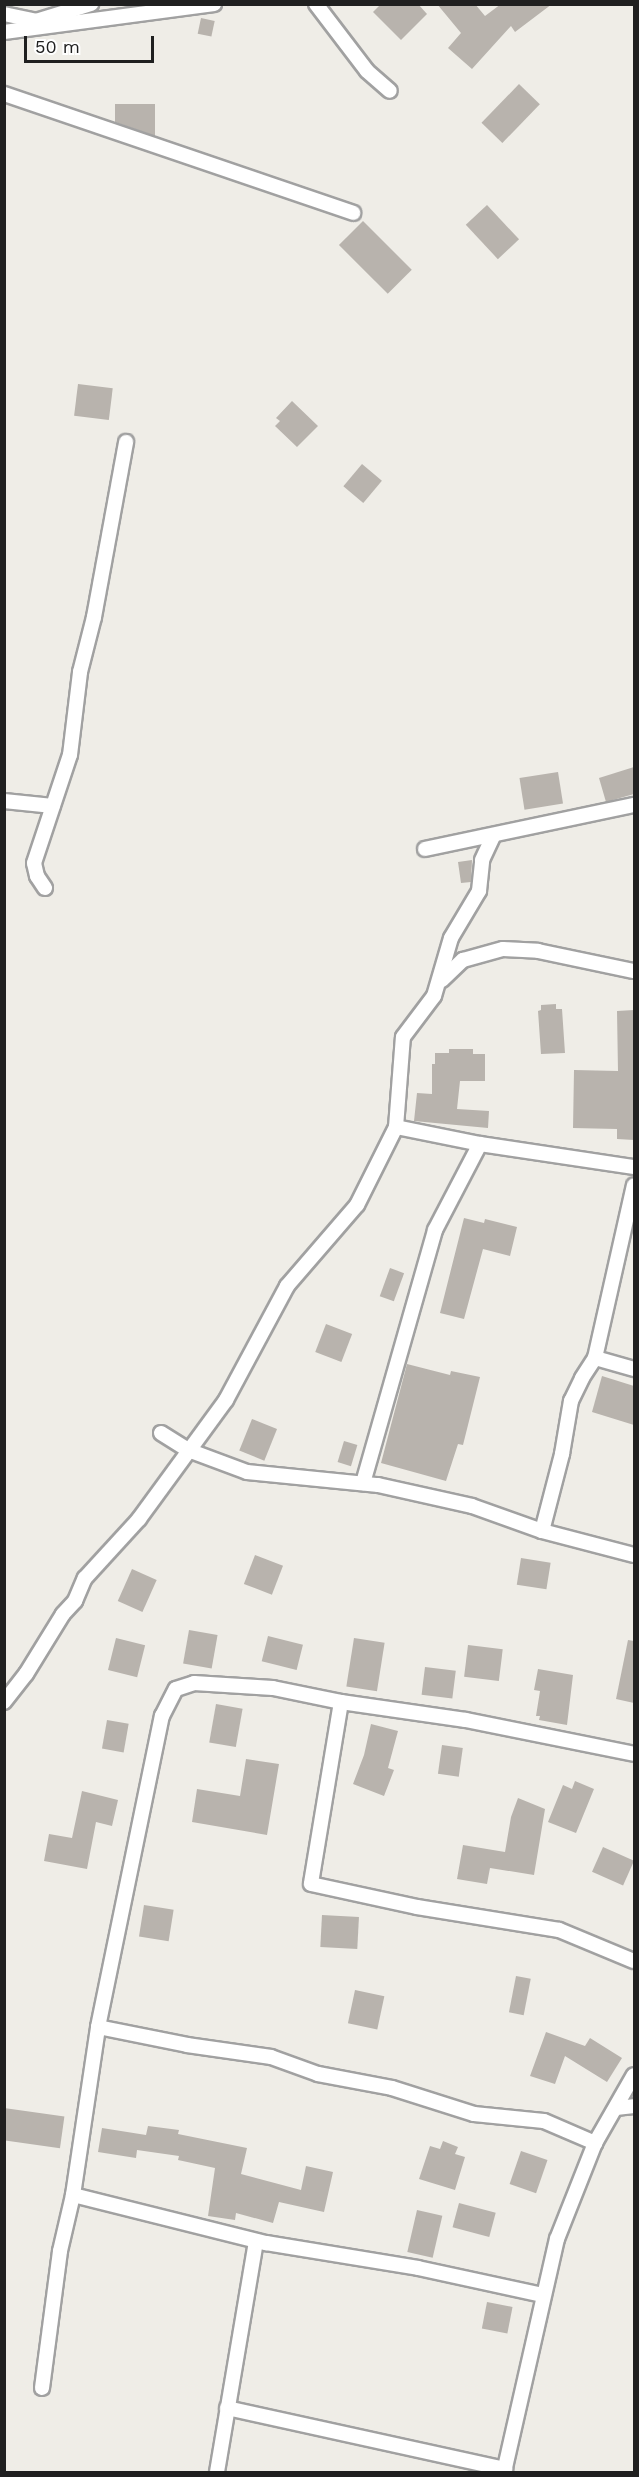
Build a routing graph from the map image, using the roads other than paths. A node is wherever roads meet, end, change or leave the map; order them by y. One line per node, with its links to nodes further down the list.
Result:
1 (91, 4): 5 (street)
2 (202, 4): 6 (street)
3 (214, 4): 6 (street)
4 (316, 4): 7 (street)
5 (4, 14)
6 (4, 32)
7 (390, 91)
8 (4, 94): 9 (street)
9 (353, 213)
10 (126, 442): 13 (street)
11 (4, 801): 13 (street)
12 (634, 805): 14 (street)
13 (53, 806): 16 (street)
14 (493, 836): 15 (street); 18 (street)
15 (425, 849)
16 (45, 888)
17 (634, 971): 18 (street)
18 (440, 981): 19 (street)
19 (396, 1127): 20 (street); 26 (street)
20 (480, 1144): 21 (street); 27 (street)
21 (634, 1167)
22 (634, 1185): 23 (street)
23 (595, 1358): 24 (street); 28 (street)
24 (634, 1369)
25 (161, 1433): 26 (street)
26 (188, 1450): 27 (street); 30 (street)
27 (363, 1483): 28 (street)
28 (542, 1531): 29 (street)
29 (634, 1556)
30 (4, 1702)
31 (341, 1702): 32 (street); 33 (street); 34 (street)
32 (634, 1754)
33 (634, 1961)
34 (98, 2027): 38 (street); 39 (street)
35 (634, 2075): 37 (street)
36 (634, 2106): 37 (street)
37 (616, 2108): 38 (street)
38 (595, 2143): 41 (street)
39 (73, 2195): 40 (street); 42 (street)
40 (256, 2241): 41 (street); 43 (street)
41 (543, 2295): 44 (street)
42 (42, 2388)
43 (227, 2408): 44 (street); 45 (street)
44 (504, 2471)
45 (217, 2472)

